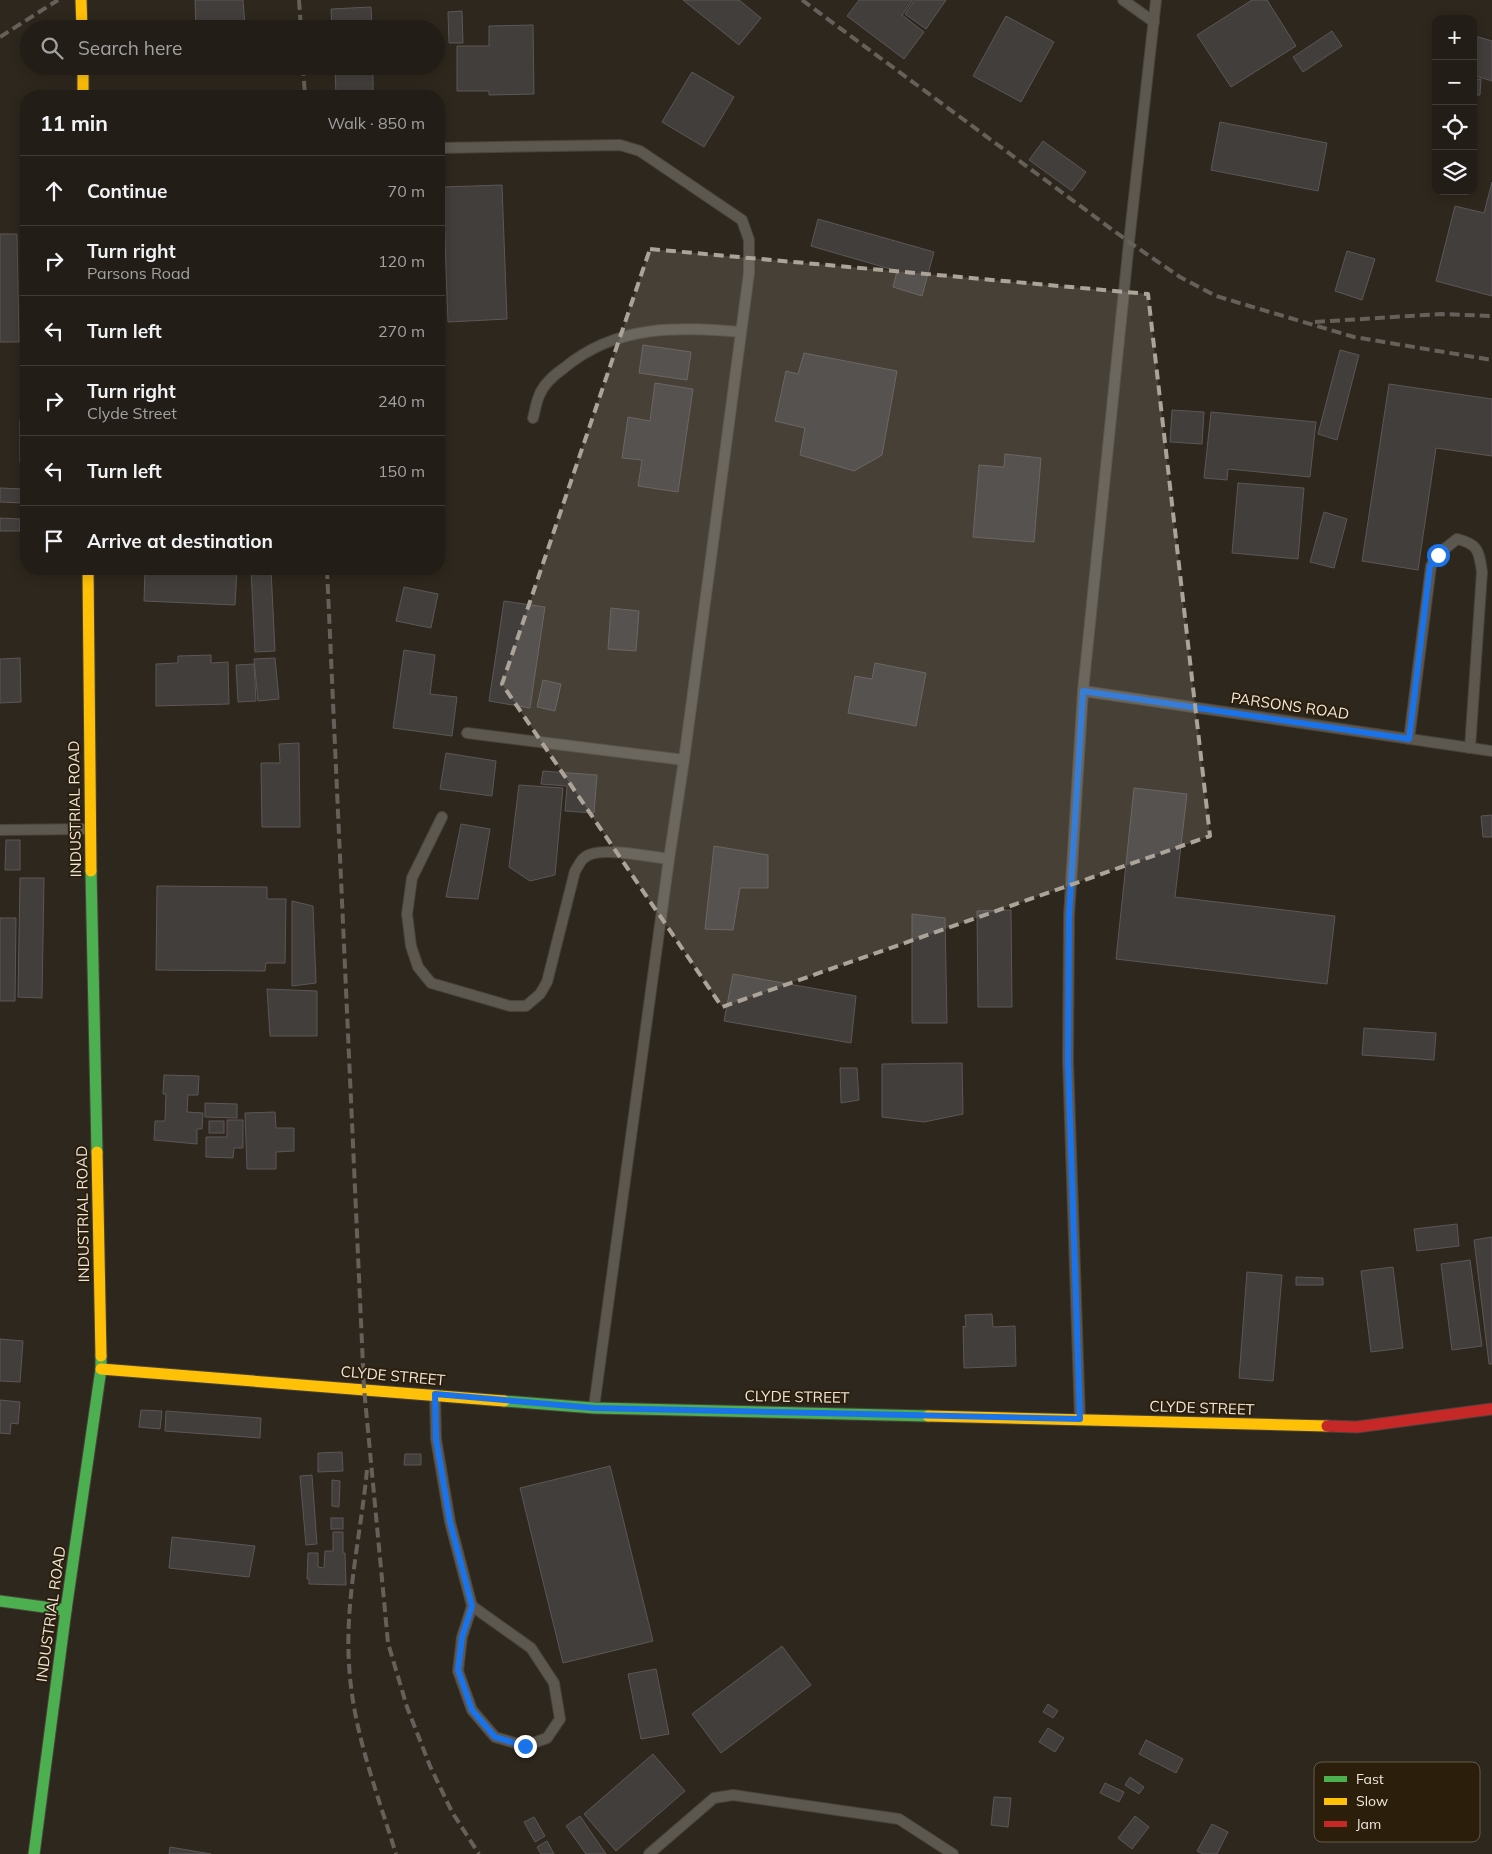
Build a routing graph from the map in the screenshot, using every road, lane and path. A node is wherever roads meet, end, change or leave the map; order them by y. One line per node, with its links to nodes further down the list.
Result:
1 (81, 0): 4 (street)
2 (1123, 0): 5 (lane)
3 (1156, 0): 5 (lane)
4 (82, 20)
5 (1154, 22): 12 (lane)
6 (83, 75): 7 (street)
7 (83, 90)
8 (445, 148): 9 (lane)
9 (741, 332): 10 (lane); 17 (lane)
10 (532, 418)
11 (88, 575): 19 (street, INDUSTRIAL ROAD)
12 (1083, 691): 14 (lane, PARSONS ROAD); 26 (lane)
13 (467, 733): 17 (lane)
14 (1409, 739): 15 (lane, PARSONS ROAD); 15 (lane)
15 (1470, 748): 16 (lane, PARSONS ROAD)
16 (1492, 751)
17 (684, 760): 21 (lane)
18 (442, 817): 21 (lane)
19 (90, 829): 20 (lane); 22 (street, INDUSTRIAL ROAD)
20 (0, 830)
21 (669, 859): 24 (lane)
22 (101, 1369): 23 (street, CLYDE STREET); 29 (street, INDUSTRIAL ROAD)
23 (435, 1394): 24 (street, CLYDE STREET); 28 (lane)
24 (594, 1408): 26 (street, CLYDE STREET)
25 (1492, 1409): 26 (street, CLYDE STREET)
26 (1080, 1419)
27 (0, 1601): 29 (street)
28 (472, 1606): 28 (lane)
29 (66, 1610): 30 (street, INDUSTRIAL ROAD)
30 (34, 1854)
31 (648, 1854): 32 (lane)
32 (953, 1854)

